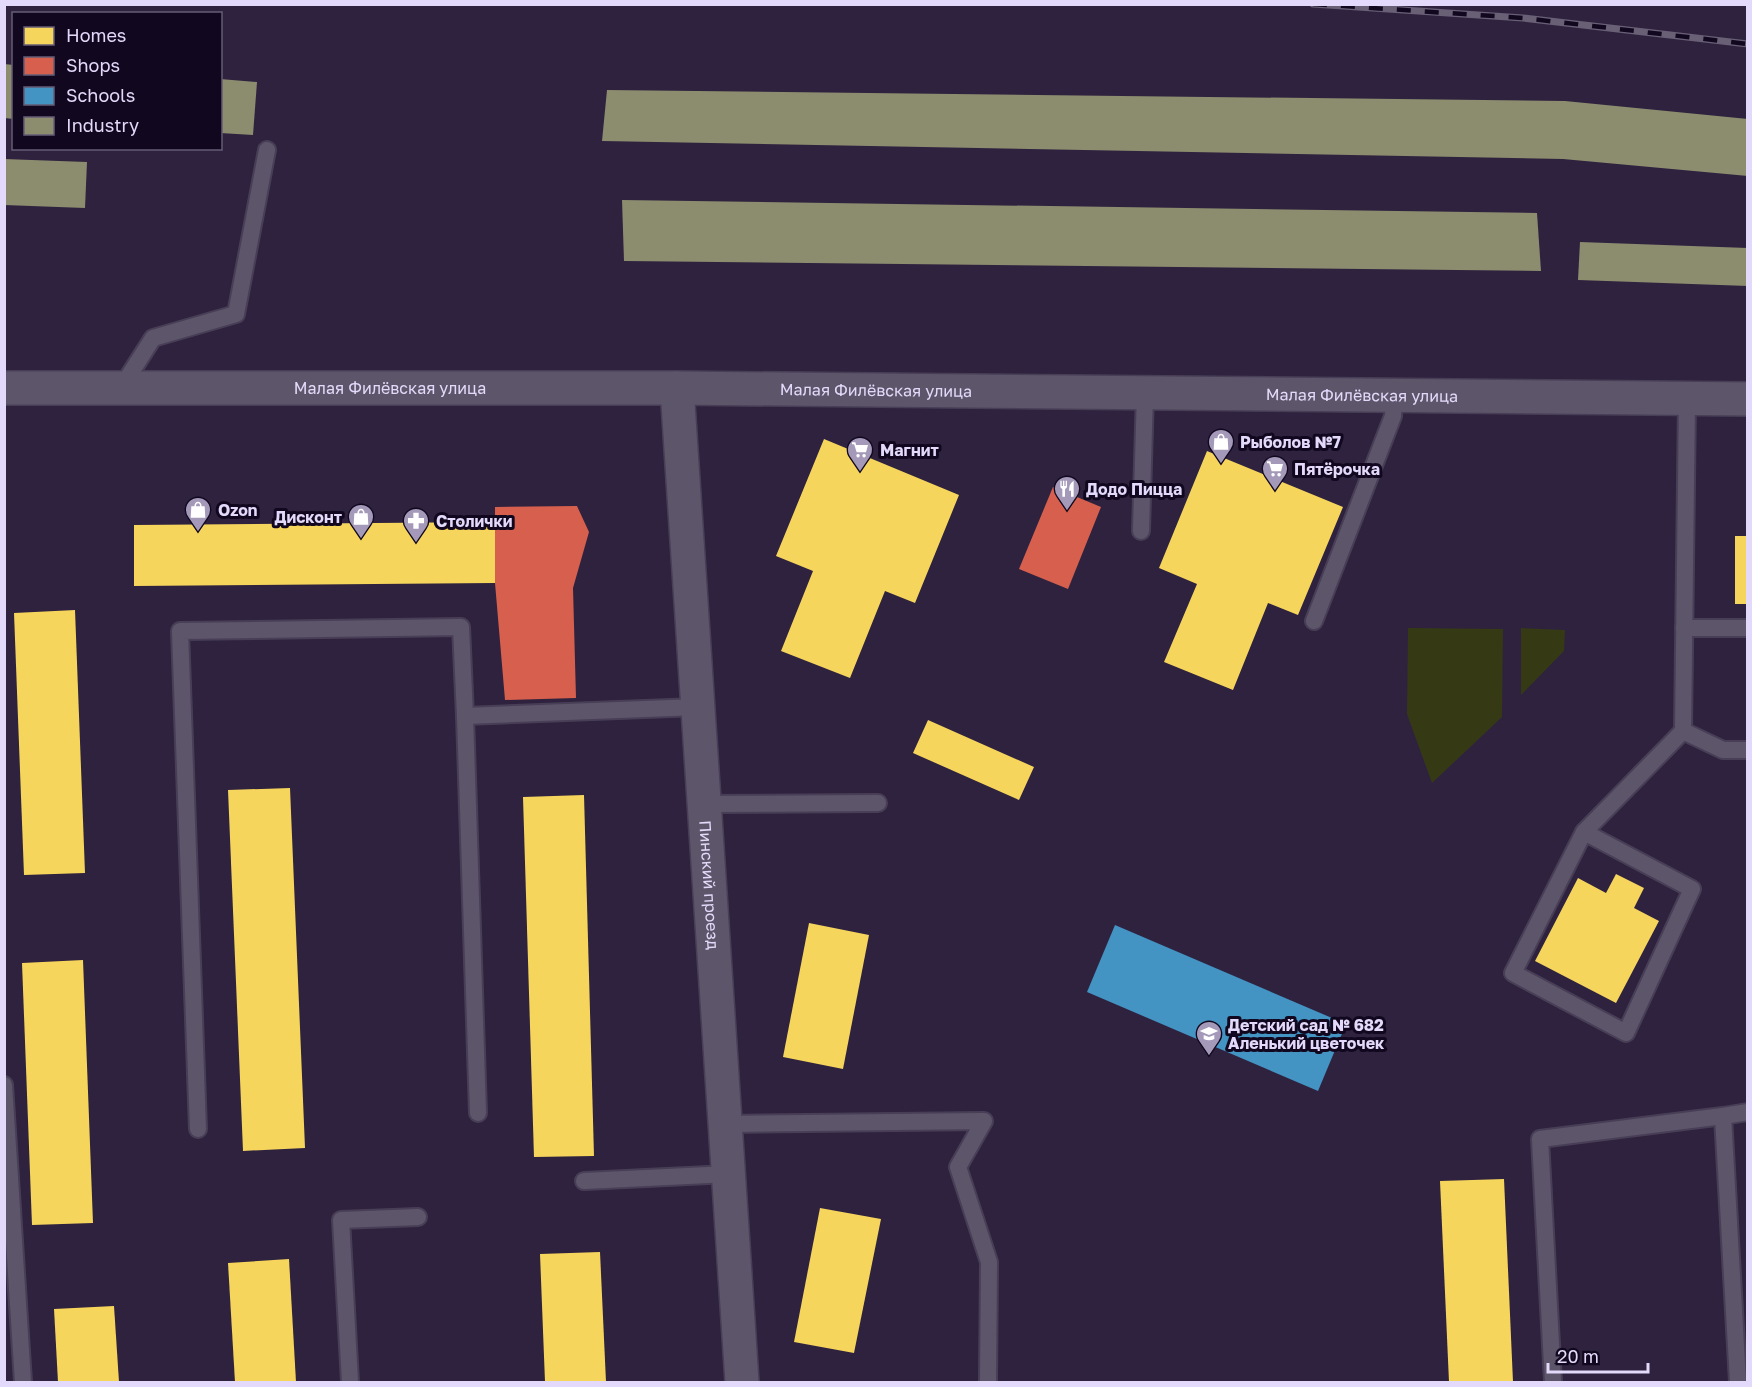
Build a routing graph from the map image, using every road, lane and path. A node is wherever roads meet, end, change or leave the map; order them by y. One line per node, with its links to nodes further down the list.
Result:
1 (267, 150): 3 (lane)
2 (4, 388): 3 (street, Малая Филёвская улица)
3 (121, 388): 4 (street, Малая Филёвская улица)
4 (677, 388): 5 (street, Малая Филёвская улица); 13 (street, Пинский проезд)
5 (1145, 393): 6 (street, Малая Филёвская улица); 9 (lane)
6 (1394, 396): 7 (street, Малая Филёвская улица); 10 (lane)
7 (1686, 399): 8 (street, Малая Филёвская улица); 11 (lane)
8 (1748, 399)
9 (1141, 531)
10 (1314, 621)
11 (1684, 628): 12 (lane); 15 (lane)
12 (1748, 628)
13 (697, 707): 14 (lane); 18 (street, Пинский проезд)
14 (465, 716): 22 (lane); 25 (lane)
15 (1683, 731): 16 (lane); 19 (lane)
16 (1748, 750)
17 (878, 803): 18 (lane)
18 (704, 804): 24 (street, Пинский проезд)
19 (1584, 832): 19 (lane)
20 (4, 1085): 29 (lane)
21 (1748, 1112): 23 (lane)
22 (478, 1113)
23 (1723, 1116): 34 (lane); 35 (lane)
24 (726, 1124): 26 (street, Пинский проезд); 33 (lane)
25 (198, 1129)
26 (729, 1174): 27 (lane); 32 (street, Пинский проезд)
27 (584, 1181)
28 (418, 1217): 31 (lane)
29 (11, 1289): 30 (lane)
30 (23, 1383)
31 (350, 1383)
32 (742, 1383)
33 (988, 1383)
34 (1554, 1383)
35 (1738, 1383)

